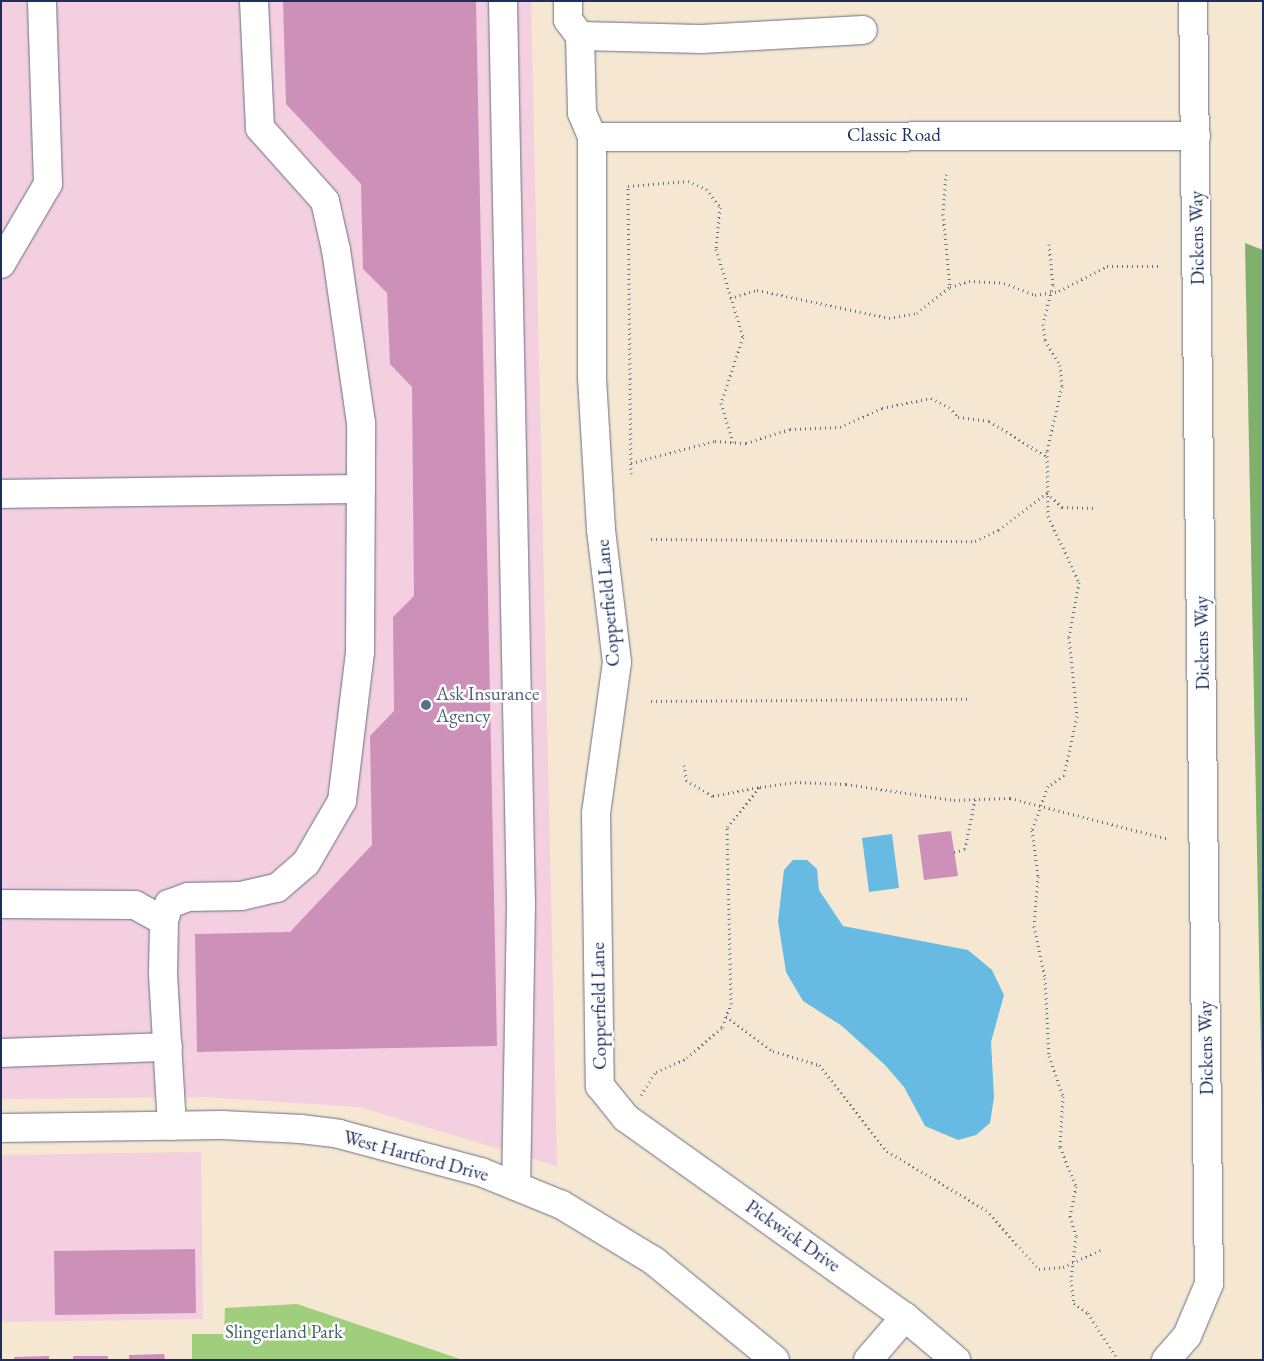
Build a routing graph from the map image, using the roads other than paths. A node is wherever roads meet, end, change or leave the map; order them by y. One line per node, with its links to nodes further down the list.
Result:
1 (42, 1): 10 (street)
2 (254, 1): 11 (street)
3 (503, 1): 20 (street)
4 (568, 1): 7 (street)
5 (1193, 1): 8 (street, Dickens Way)
6 (863, 30): 7 (street)
7 (580, 36): 9 (street)
8 (1196, 136): 9 (street, Classic Road); 25 (street, Dickens Way)
9 (592, 137): 17 (street, Copperfield Lane)
10 (1, 264)
11 (361, 489): 12 (street); 14 (street)
12 (1, 494)
13 (1, 904): 14 (street)
14 (164, 921): 15 (street)
15 (168, 1047): 16 (street); 18 (street)
16 (1, 1053)
17 (626, 1118): 21 (street, Pickwick Drive)
18 (172, 1126): 19 (street, West Hartford Drive); 20 (street, West Hartford Drive)
19 (1, 1128)
20 (516, 1186): 22 (street, West Hartford Drive)
21 (905, 1316): 23 (street); 24 (street, Pickwick Drive)
22 (775, 1360)
23 (868, 1360)
24 (956, 1360)
25 (1166, 1360)

